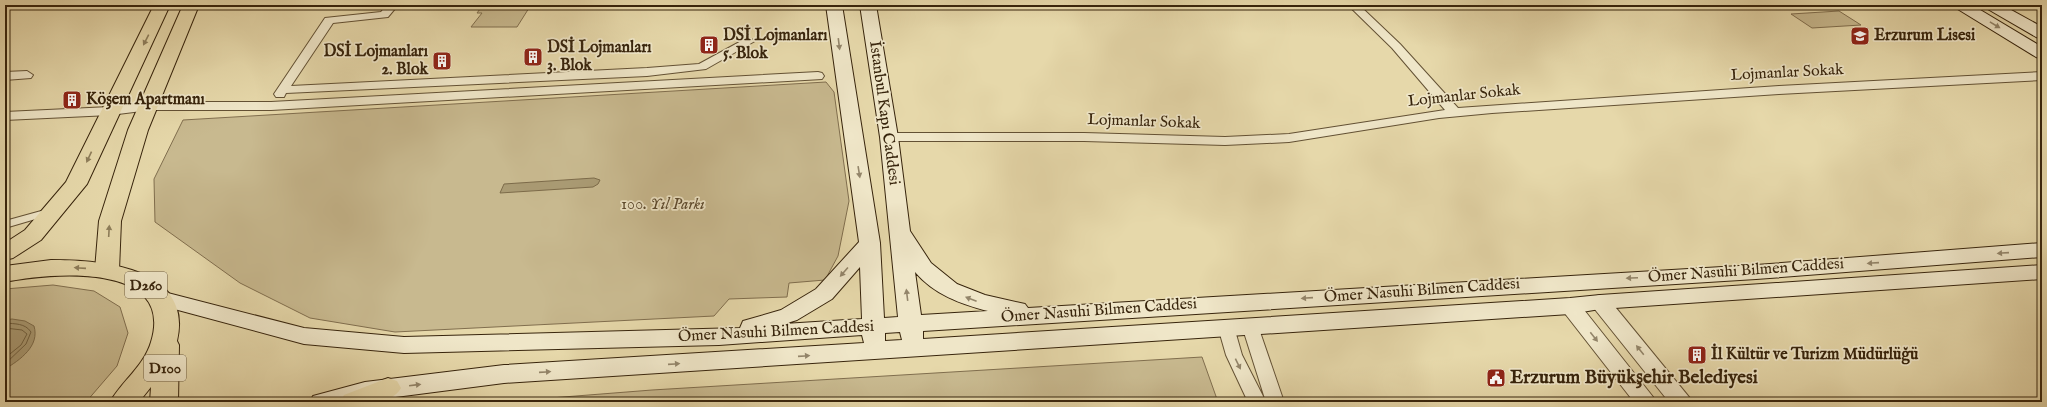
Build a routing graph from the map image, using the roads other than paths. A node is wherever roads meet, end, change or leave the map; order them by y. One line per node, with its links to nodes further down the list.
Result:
1 (162, 5): 19 (main road, one-way to 19)
2 (191, 5): 17 (main road)
3 (393, 5): 16 (street)
4 (834, 5): 26 (main road, one-way to 26)
5 (868, 5): 22 (main road, İstanbul Kapı Caddesi)
6 (1353, 5): 20 (street)
7 (1961, 5): 11 (main road, one-way to 11)
8 (1991, 5): 9 (main road)
9 (2042, 34)
10 (749, 41): 16 (street)
11 (2042, 54)
12 (27, 75): 13 (street)
13 (5, 76)
14 (818, 76): 18 (street)
15 (2042, 76): 20 (street, Lojmanlar Sokak)
16 (283, 90): 18 (street)
17 (150, 106): 18 (street); 19 (street); 29 (main road, one-way to 17)
18 (271, 106)
19 (110, 111): 21 (street); 23 (main road, one-way to 23)
20 (1455, 113): 22 (street, Lojmanlar Sokak)
21 (5, 116)
22 (889, 137): 24 (main road, İstanbul Kapı Caddesi)
23 (53, 210): 25 (street); 28 (main road)
24 (898, 222): 37 (main road, one-way to 24); 38 (main road, İstanbul Kapı Caddesi, one-way to 24)
25 (5, 225)
26 (870, 242): 40 (main road); 43 (main road, one-way to 43)
27 (2042, 250): 32 (main road, Ömer Nasuhi Bilmen Caddesi, one-way to 32)
28 (5, 253)
29 (107, 270): 31 (main road, D260, one-way to 31); 34 (main road, D260)
30 (2042, 272): 35 (main road, Ömer Nasuhi Bilmen Caddesi)
31 (5, 274)
32 (1584, 281): 33 (main road, Ömer Nasuhi Bilmen Caddesi); 35 (main road)
33 (1553, 283): 36 (main road); 37 (main road, Ömer Nasuhi Bilmen Caddesi, one-way to 37)
34 (160, 298): 42 (main road, D260); 43 (main road, Ömer Nasuhi Bilmen Caddesi)
35 (1600, 302): 36 (main road, Ömer Nasuhi Bilmen Caddesi); 54 (street, one-way to 35)
36 (1570, 306): 39 (main road, Ömer Nasuhi Bilmen Caddesi); 53 (street, one-way to 53)
37 (1051, 314): 38 (main road, Ömer Nasuhi Bilmen Caddesi)
38 (910, 324): 40 (main road, Ömer Nasuhi Bilmen Caddesi); 44 (main road, İstanbul Kapı Caddesi)
39 (1250, 326): 41 (main road, Ömer Nasuhi Bilmen Caddesi); 52 (street)
40 (873, 327): 43 (main road, Ömer Nasuhi Bilmen Caddesi); 45 (main road)
41 (1226, 327): 44 (main road, Ömer Nasuhi Bilmen Caddesi); 51 (street, one-way to 51)
42 (166, 334): 47 (main road, D260); 48 (main road, D100)
43 (719, 337)
44 (913, 348): 45 (main road, Ömer Nasuhi Bilmen Caddesi)
45 (875, 351): 46 (main road, Ömer Nasuhi Bilmen Caddesi, one-way to 45)
46 (388, 388): 49 (main road, Ömer Nasuhi Bilmen Caddesi); 50 (main road)
47 (124, 402)
48 (164, 402)
49 (322, 402)
50 (354, 402)
51 (1257, 402)
52 (1275, 402)
53 (1646, 402)
54 (1682, 402)

